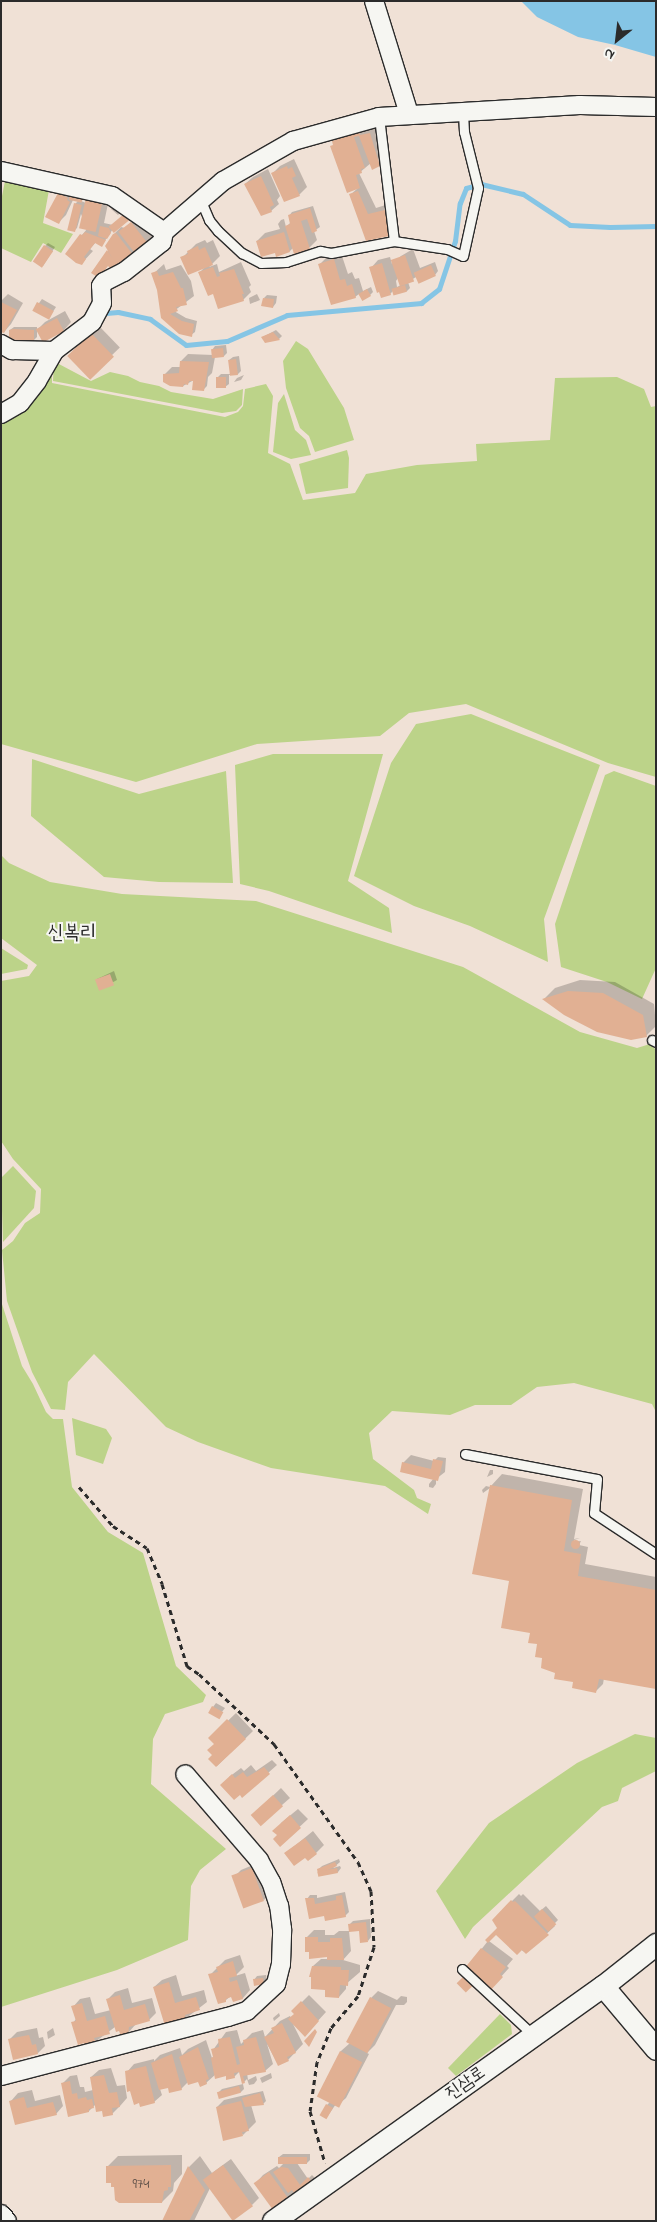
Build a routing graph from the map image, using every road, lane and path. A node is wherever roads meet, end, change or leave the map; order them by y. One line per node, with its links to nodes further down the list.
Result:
1 (374, 1): 4 (street)
2 (656, 107): 3 (street)
3 (463, 111): 4 (street); 9 (lane)
4 (409, 114): 5 (street)
5 (379, 117): 7 (street); 9 (lane)
6 (1, 171): 8 (street)
7 (201, 201): 8 (street); 9 (lane)
8 (164, 232): 11 (street)
9 (394, 241)
10 (1, 344): 11 (street)
11 (54, 351): 12 (street)
12 (1, 414)
13 (465, 1454): 15 (lane)
14 (79, 1487): 23 (path)
15 (656, 1554)
16 (185, 1774): 22 (street)
17 (656, 1944): 19 (street, 진삼로)
18 (462, 1969): 20 (lane)
19 (603, 1986): 20 (street, 진삼로); 21 (street)
20 (534, 2035): 23 (street, 진삼로)
21 (656, 2049)
22 (1, 2076)
23 (330, 2181): 26 (street, 진삼로)
24 (1, 2214): 25 (street)
25 (7, 2221)
26 (273, 2221)

